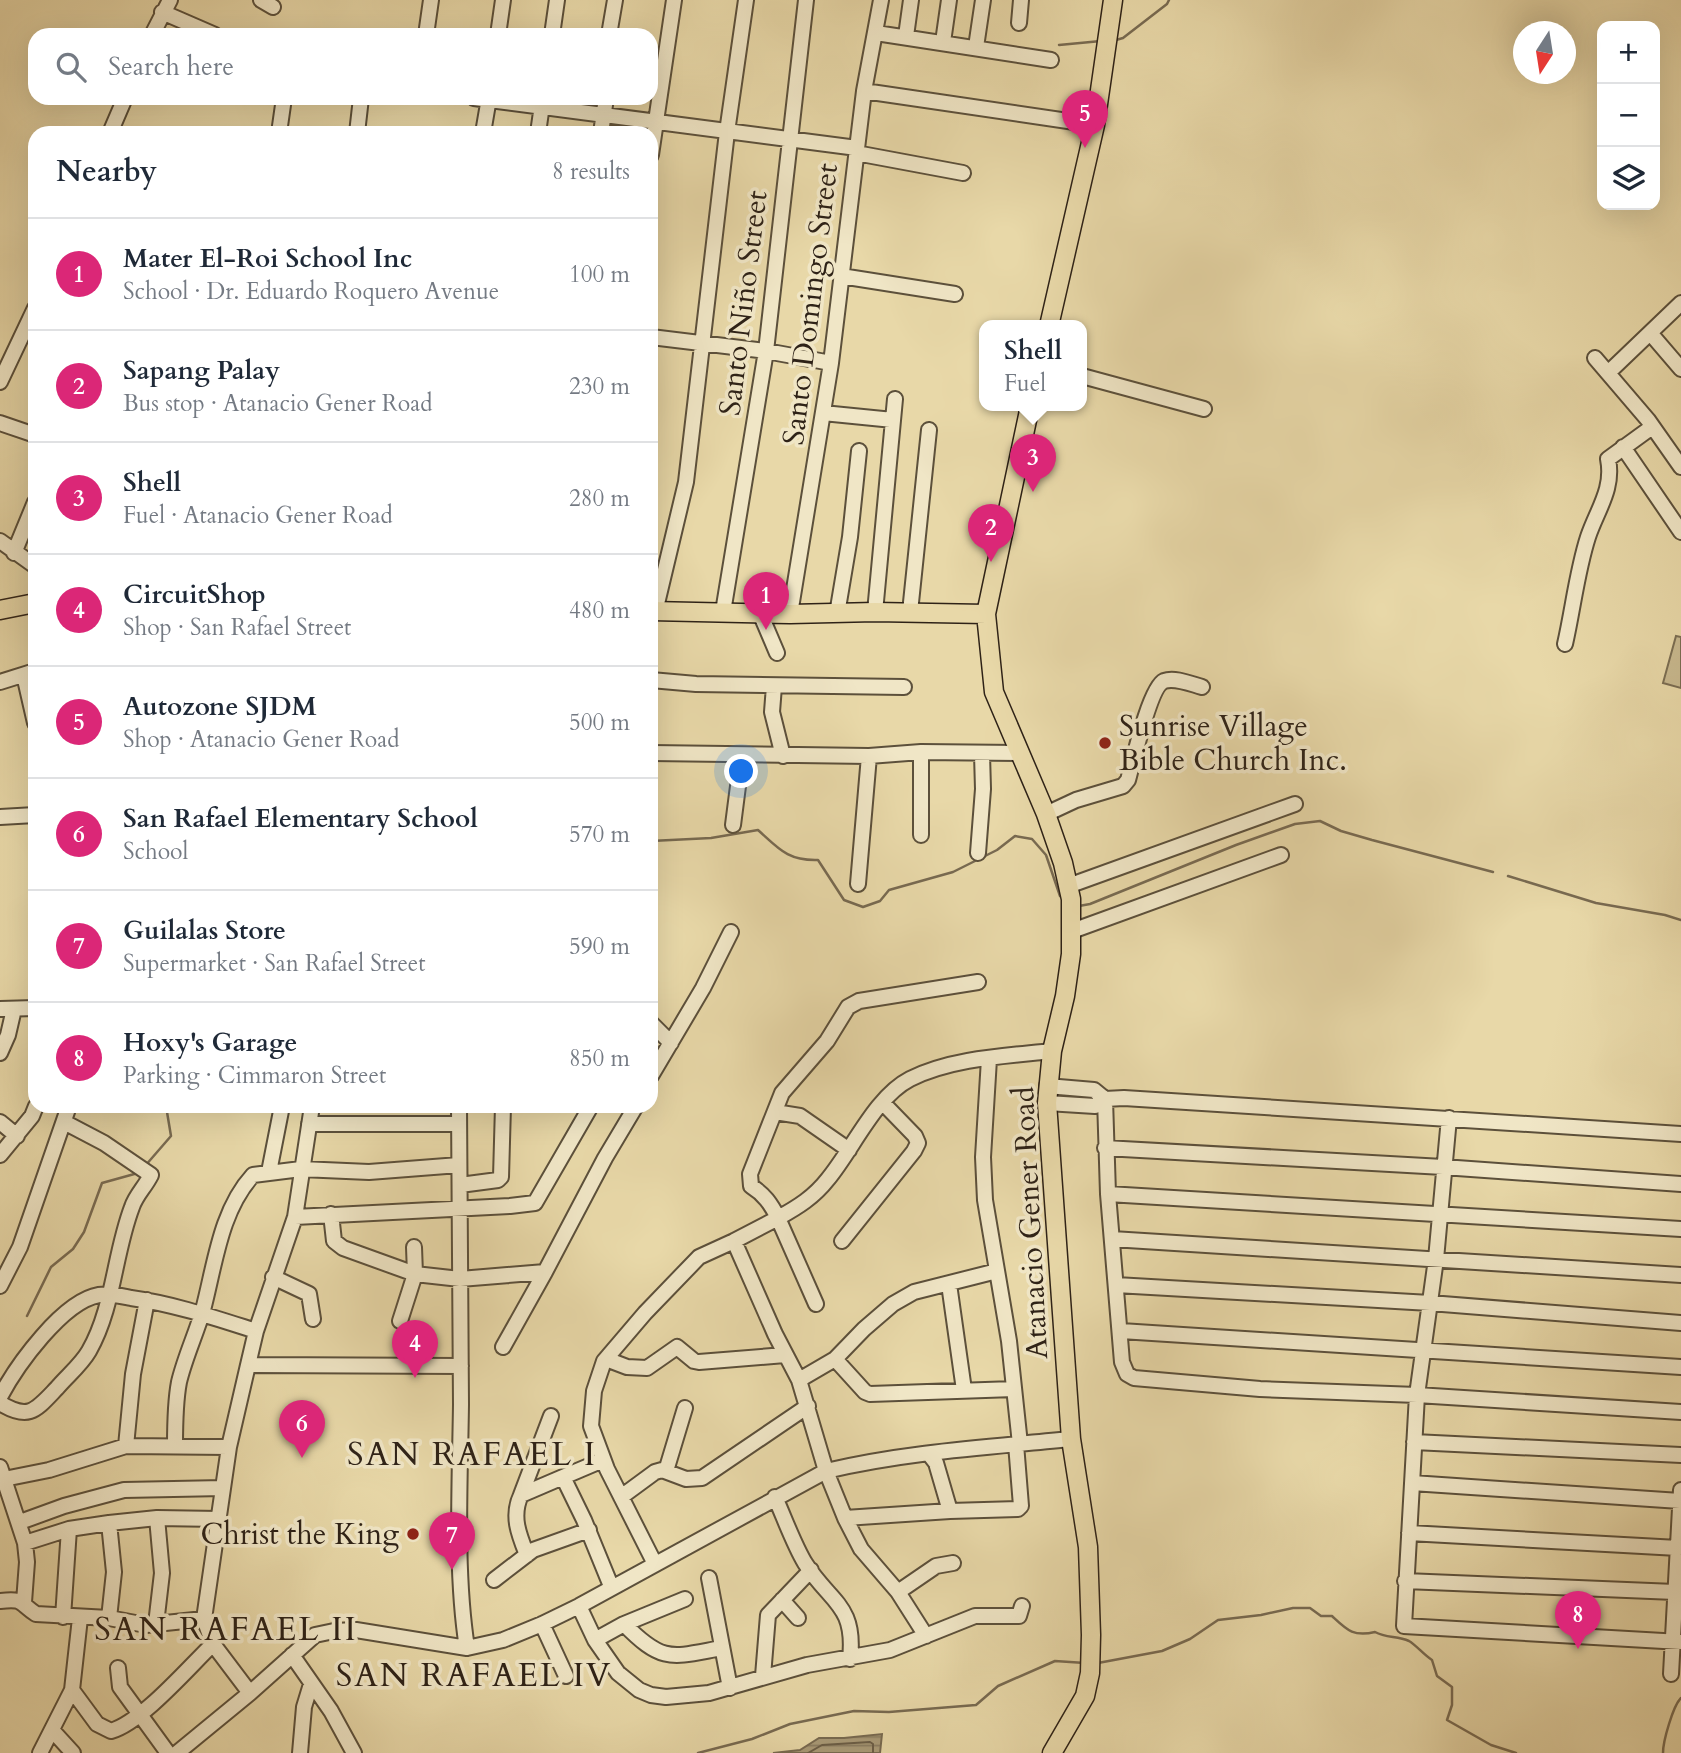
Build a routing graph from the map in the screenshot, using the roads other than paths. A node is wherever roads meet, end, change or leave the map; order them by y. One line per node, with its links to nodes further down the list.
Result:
1 (431, 0): 18 (street)
2 (503, 0): 19 (street)
3 (557, 0): 20 (street)
4 (615, 0): 21 (street)
5 (674, 0): 28 (street)
6 (746, 0): 47 (street)
7 (806, 0): 48 (street, Santo Niño Street)
8 (881, 0): 22 (street, Santo Domingo Street)
9 (911, 0): 23 (street)
10 (949, 0): 24 (street)
11 (983, 0): 25 (street)
12 (1021, 0): 15 (street)
13 (1113, 0): 39 (main road)
14 (166, 6): 16 (street); 17 (street)
15 (1019, 23)
16 (155, 28)
17 (203, 28)
18 (427, 28)
19 (499, 28)
20 (553, 28)
21 (610, 28)
22 (876, 33): 23 (street); 27 (street, Santo Domingo Street)
23 (906, 36): 24 (street)
24 (943, 42): 25 (street)
25 (976, 47): 26 (street)
26 (1051, 60)
27 (864, 91): 39 (street); 49 (street, Santo Domingo Street)
28 (658, 102)
29 (122, 105): 40 (street)
30 (283, 105): 41 (street)
31 (359, 105): 42 (street)
32 (488, 105): 43 (street)
33 (542, 105): 44 (street)
34 (558, 105): 37 (street)
35 (606, 105): 37 (street)
36 (658, 105): 38 (street)
37 (605, 114): 38 (street); 45 (street)
38 (655, 121): 46 (street); 47 (street)
39 (1095, 125): 54 (main road)
40 (113, 126)
41 (280, 126)
42 (358, 126)
43 (485, 126)
44 (539, 126)
45 (602, 126)
46 (654, 126)
47 (727, 132): 48 (street); 58 (street)
48 (790, 139): 49 (street); 59 (street, Santo Niño Street)
49 (856, 151): 50 (street); 51 (street, Santo Domingo Street)
50 (963, 173)
51 (841, 276): 52 (street); 61 (street, Santo Domingo Street)
52 (955, 294)
53 (1681, 303): 56 (street)
54 (1050, 320)
55 (28, 323): 65 (street)
56 (1651, 334): 62 (street); 63 (street)
57 (658, 338): 58 (street)
58 (704, 344): 59 (street); 83 (street)
59 (766, 351): 61 (street); 87 (street, Santo Niño Street)
60 (1595, 358): 63 (street)
61 (831, 363): 69 (street, Santo Domingo Street)
62 (1681, 369)
63 (1609, 372): 72 (street)
64 (1087, 377): 67 (street)
65 (0, 382)
66 (895, 399): 70 (street)
67 (1204, 408)
68 (1029, 411): 93 (main road, Atanacio Gener Road)
69 (822, 413): 70 (street); 91 (street, Santo Domingo Street)
70 (893, 420): 88 (street)
71 (0, 423): 74 (street)
72 (1652, 427): 75 (street); 77 (street)
73 (929, 430): 89 (street)
74 (28, 433)
75 (1623, 447): 79 (street); 94 (street)
76 (859, 451): 92 (street)
77 (1681, 467)
78 (28, 519): 81 (street)
79 (1681, 532)
80 (0, 541): 81 (street)
81 (14, 553): 82 (street)
82 (28, 562)
83 (658, 591)
84 (28, 604): 85 (main road)
85 (0, 610)
86 (658, 611): 87 (main road)
87 (723, 612): 90 (main road)
88 (875, 612): 89 (main road); 92 (main road)
89 (910, 612): 93 (main road)
90 (760, 613): 91 (main road); 95 (street)
91 (790, 614): 92 (main road)
92 (837, 614)
93 (986, 614): 104 (main road, Atanacio Gener Road)
94 (1565, 644)
95 (777, 653)
96 (28, 674): 98 (street)
97 (658, 681): 99 (street)
98 (0, 682)
99 (774, 686): 100 (street); 107 (street)
100 (904, 687)
101 (1202, 687): 110 (street)
102 (658, 752): 106 (street)
103 (921, 752): 105 (street); 108 (street); 114 (street)
104 (1021, 753): 105 (street); 110 (main road, Atanacio Gener Road)
105 (982, 754): 115 (street)
106 (742, 755): 107 (street); 113 (street)
107 (783, 756): 108 (street)
108 (869, 756): 117 (street)
109 (1295, 804): 118 (street)
110 (1046, 814): 118 (main road, Atanacio Gener Road)
111 (28, 816): 112 (street)
112 (0, 817)
113 (733, 825)
114 (922, 835)
115 (978, 853)
116 (1281, 855): 118 (street)
117 (858, 884)
118 (1071, 908): 125 (main road, Atanacio Gener Road)
119 (731, 932): 124 (street)
120 (978, 982): 132 (street)
121 (28, 1008): 122 (street)
122 (7, 1009): 126 (street)
123 (658, 1030): 124 (street)
124 (671, 1043): 128 (street)
125 (1052, 1051): 127 (street); 129 (main road, Atanacio Gener Road)
126 (0, 1053)
127 (989, 1059): 131 (street); 169 (street)
128 (658, 1064)
129 (1047, 1095): 130 (street); 206 (main road, Atanacio Gener Road)
130 (1105, 1099): 141 (street); 148 (street)
131 (883, 1103): 149 (street); 166 (street)
132 (775, 1112): 149 (street); 162 (street)
133 (33, 1113): 147 (street)
134 (67, 1113): 143 (street)
135 (281, 1113): 154 (street)
136 (311, 1113): 144 (street)
137 (458, 1113): 145 (street)
138 (503, 1113): 156 (street)
139 (587, 1113): 158 (street)
140 (632, 1113): 170 (street)
141 (1449, 1118): 146 (street); 152 (street)
142 (0, 1122): 147 (street)
143 (64, 1122): 176 (street); 178 (street)
144 (309, 1124): 145 (street); 153 (street)
145 (459, 1124): 151 (street)
146 (1681, 1134)
147 (17, 1136): 150 (street)
148 (1105, 1148): 152 (street); 157 (street)
149 (849, 1150): 162 (street)
150 (0, 1155)
151 (459, 1165): 153 (street); 156 (street)
152 (1443, 1167): 155 (street); 160 (street)
153 (302, 1169): 154 (street); 161 (street)
154 (269, 1172): 182 (street)
155 (1681, 1184)
156 (460, 1185): 158 (street)
157 (1108, 1194): 160 (street); 164 (street)
158 (461, 1209): 159 (street); 174 (street)
159 (331, 1214): 161 (street); 171 (street)
160 (1439, 1214): 163 (street); 168 (street)
161 (295, 1217): 173 (street)
162 (778, 1217): 165 (street); 181 (street)
163 (1681, 1229)
164 (1112, 1238): 168 (street); 177 (street)
165 (734, 1241): 190 (street); 191 (street)
166 (842, 1241)
167 (415, 1247): 171 (street)
168 (1436, 1259): 172 (street); 180 (street)
169 (997, 1270): 175 (street); 197 (street)
170 (545, 1272): 174 (street); 188 (street)
171 (415, 1274): 174 (street); 184 (street)
172 (1681, 1276)
173 (273, 1277): 183 (street); 186 (street)
174 (460, 1279): 194 (street)
175 (949, 1284): 192 (street); 198 (street)
176 (0, 1286)
177 (1116, 1286): 180 (street); 187 (street)
178 (109, 1294): 179 (street); 200 (street); 201 (street)
179 (147, 1300): 182 (street); 209 (street)
180 (1430, 1303): 185 (street); 189 (street)
181 (816, 1304)
182 (202, 1314): 186 (street); 210 (street)
183 (313, 1319)
184 (400, 1321)
185 (1681, 1323)
186 (256, 1331): 193 (street)
187 (1121, 1331): 189 (street); 199 (street)
188 (503, 1347)
189 (1423, 1351): 195 (street); 199 (street)
190 (785, 1354): 191 (street); 196 (street)
191 (606, 1359): 214 (street)
192 (835, 1359): 196 (street); 198 (street)
193 (248, 1365): 194 (street); 211 (street)
194 (461, 1366): 265 (street)
195 (1681, 1367)
196 (799, 1380): 202 (street)
197 (1014, 1389): 198 (street); 208 (street)
198 (964, 1390)
199 (1417, 1395): 204 (street); 207 (street)
200 (0, 1397)
201 (0, 1403)
202 (808, 1406): 215 (street); 216 (street)
203 (685, 1408): 215 (street)
204 (1681, 1412)
205 (551, 1416): 222 (street)
206 (1071, 1439): 208 (street); 285 (main road, Atanacio Gener Road)
207 (1414, 1442): 213 (street); 219 (street)
208 (1018, 1444): 212 (street); 226 (street)
209 (126, 1446): 210 (street); 217 (street)
210 (175, 1446): 211 (street)
211 (229, 1447): 220 (street)
212 (929, 1454): 216 (street); 226 (street)
213 (1681, 1455)
214 (603, 1460): 218 (street); 223 (street)
215 (666, 1471): 223 (street)
216 (826, 1471): 224 (street); 228 (street)
217 (2, 1473): 230 (street)
218 (563, 1477): 222 (street); 233 (street)
219 (1412, 1483): 225 (street); 234 (street)
220 (223, 1488): 229 (street); 230 (street)
221 (1681, 1490): 225 (street)
222 (521, 1495): 237 (street)
223 (621, 1497): 239 (street)
224 (775, 1497): 239 (street); 240 (street)
225 (1681, 1501): 236 (street)
226 (950, 1511): 228 (street)
227 (157, 1518): 229 (street); 231 (street); 258 (street)
228 (845, 1518): 245 (street)
229 (219, 1519): 257 (street)
230 (20, 1522): 235 (street)
231 (109, 1524): 232 (street); 255 (street)
232 (69, 1529): 235 (street); 253 (street)
233 (589, 1530): 237 (street); 244 (street)
234 (1409, 1533): 236 (street); 243 (street)
235 (25, 1543): 250 (street)
236 (1678, 1548): 246 (street)
237 (527, 1555): 242 (street)
238 (953, 1563): 245 (street)
239 (654, 1564): 244 (street)
240 (811, 1570): 248 (street); 268 (street)
241 (709, 1578): 266 (street)
242 (494, 1580)
243 (1405, 1581): 246 (street); 263 (street)
244 (611, 1586): 251 (street)
245 (898, 1592): 261 (street)
246 (1675, 1592): 263 (street)
247 (685, 1599): 260 (street)
248 (782, 1600): 256 (street); 272 (street)
249 (0, 1601): 250 (street)
250 (24, 1602): 253 (street)
251 (579, 1605): 259 (street); 262 (street)
252 (1022, 1606): 261 (street)
253 (63, 1617): 254 (street)
254 (80, 1618): 255 (street); 275 (street)
255 (108, 1618): 258 (street)
256 (798, 1618)
257 (204, 1619): 258 (street); 264 (street)
258 (156, 1624)
259 (542, 1624): 265 (street); 271 (street)
260 (624, 1625): 262 (street); 266 (street)
261 (926, 1636): 268 (street)
262 (595, 1640): 274 (street)
263 (1677, 1642): 270 (street)
264 (213, 1644): 276 (street); 277 (street)
265 (467, 1648): 267 (street)
266 (722, 1648): 274 (street)
267 (292, 1656): 273 (street); 276 (street)
268 (850, 1659): 272 (street)
269 (118, 1668): 277 (street)
270 (1671, 1674)
271 (566, 1676)
272 (763, 1676): 274 (street)
273 (311, 1684): 283 (street); 284 (street)
274 (730, 1688)
275 (72, 1690): 277 (street); 278 (street)
276 (250, 1693): 282 (street)
277 (141, 1714): 281 (street)
278 (52, 1730): 279 (street); 280 (street)
279 (40, 1753)
280 (73, 1753)
281 (168, 1753)
282 (177, 1753)
283 (300, 1753)
284 (354, 1753)
285 (1052, 1753)

